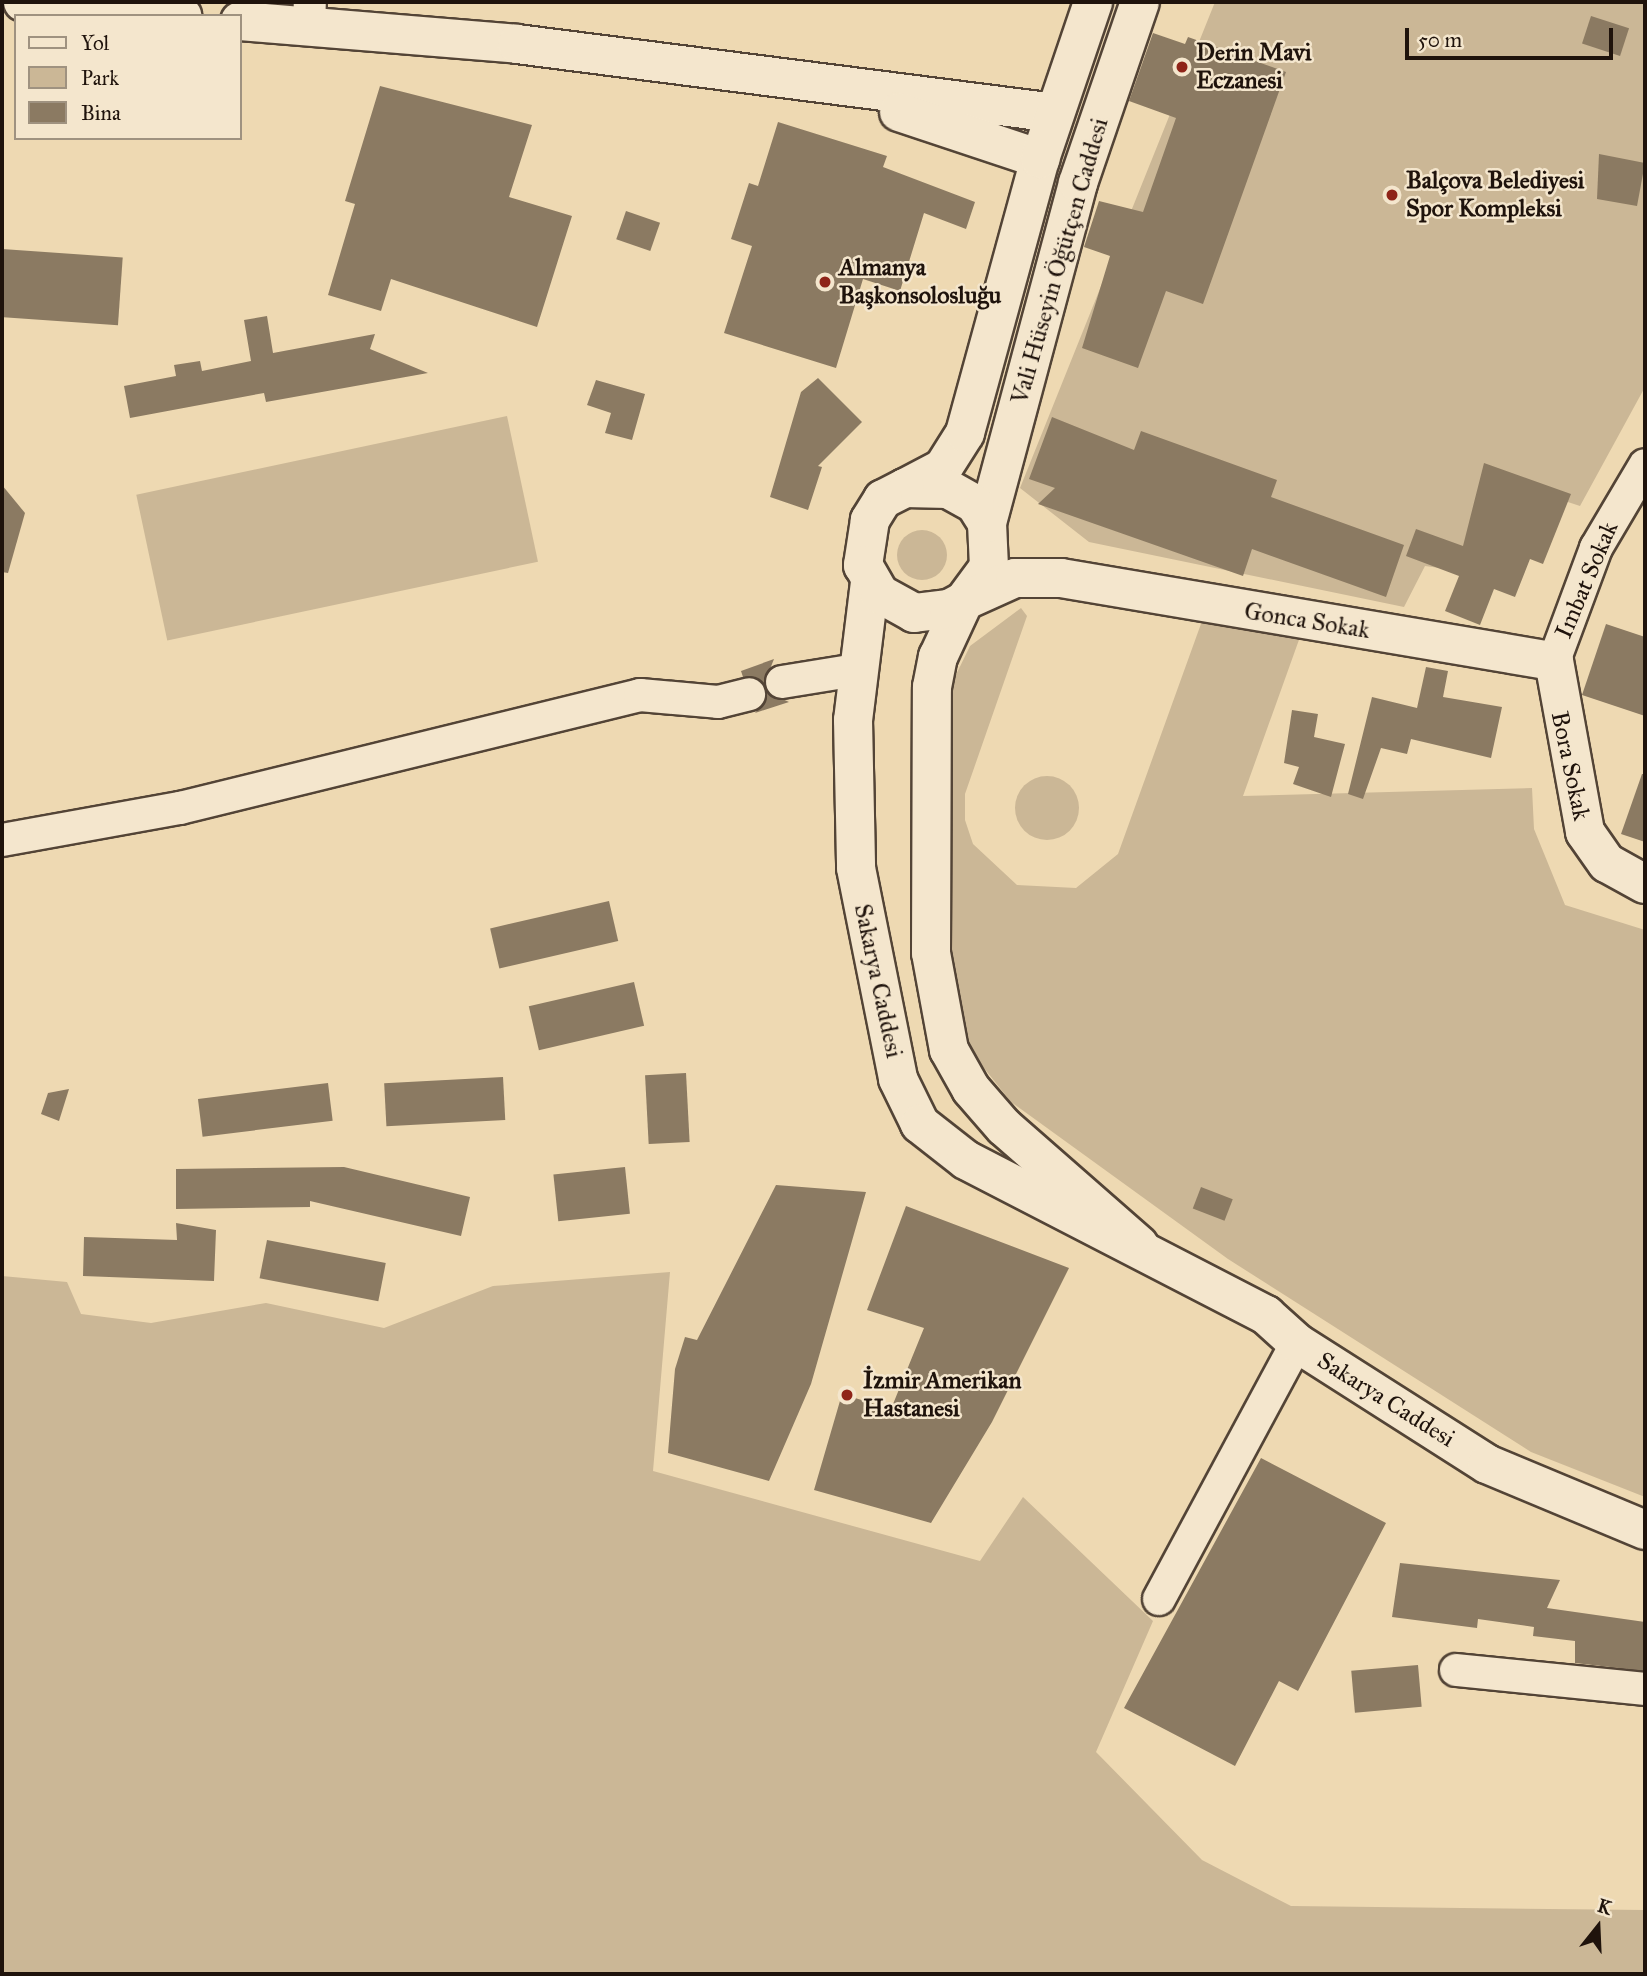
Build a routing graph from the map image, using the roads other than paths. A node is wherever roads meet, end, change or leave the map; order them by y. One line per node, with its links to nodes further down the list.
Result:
1 (23, 2): 4 (main road)
2 (1093, 2): 8 (main road, Vali Hüseyin Öğütçen Caddesi)
3 (1140, 2): 10 (main road, Vali Hüseyin Öğütçen Caddesi)
4 (158, 14)
5 (309, 14): 6 (main road); 7 (main road)
6 (242, 21)
7 (810, 84): 8 (main road); 9 (main road)
8 (1055, 113): 9 (main road, Vali Hüseyin Öğütçen Caddesi); 10 (main road)
9 (1040, 159): 12 (main road, Vali Hüseyin Öğütçen Caddesi)
10 (1078, 183): 13 (main road, Vali Hüseyin Öğütçen Caddesi)
11 (1645, 465): 17 (street, Imbat Sokak)
12 (905, 488): 13 (main road); 15 (main road)
13 (987, 523): 14 (main road); 16 (main road)
14 (1061, 578): 16 (main road); 17 (main road, Gonca Sokak)
15 (870, 582): 16 (main road); 18 (main road, Sakarya Caddesi)
16 (964, 601): 23 (main road, Sakarya Caddesi)
17 (1554, 661): 22 (main road, Bora Sokak)
18 (856, 670): 19 (street); 23 (main road, Sakarya Caddesi)
19 (782, 682)
20 (749, 694): 21 (street)
21 (2, 840)
22 (1645, 884)
23 (1139, 1245): 24 (main road, Sakarya Caddesi)
24 (1297, 1343): 25 (main road, Sakarya Caddesi); 26 (street)
25 (1645, 1530)
26 (1159, 1599)
27 (1456, 1670): 28 (street)
28 (1645, 1689)

